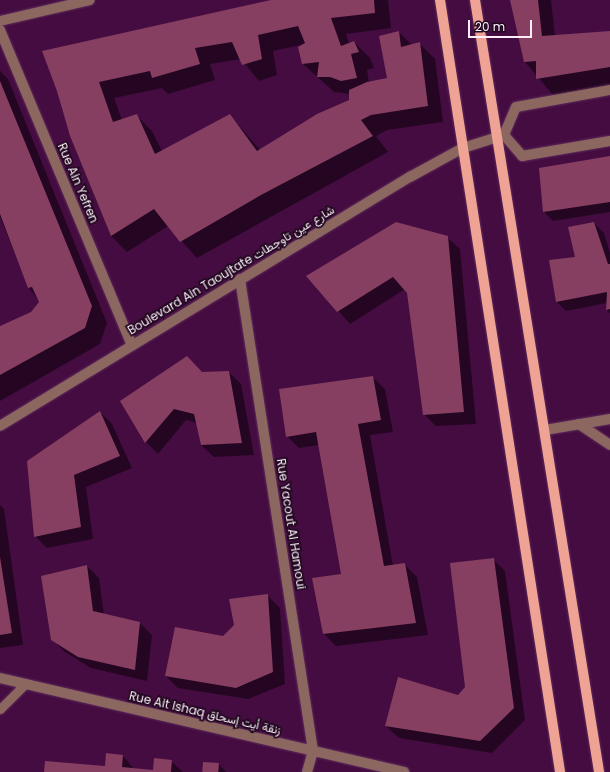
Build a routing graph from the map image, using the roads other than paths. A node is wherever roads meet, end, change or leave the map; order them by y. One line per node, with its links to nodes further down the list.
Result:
1 (90, 0): 4 (street)
2 (440, 0): 9 (main road)
3 (475, 0): 7 (main road)
4 (0, 21)
5 (0, 30): 11 (street, Rue Ain Yefren)
6 (610, 90): 7 (street)
7 (501, 136): 8 (street); 9 (street, Boulevard Ain Taoujtate شارع عين تاوجطات); 15 (main road)
8 (610, 141)
9 (463, 148): 10 (street, Boulevard Ain Taoujtate شارع عين تاوجطات); 23 (main road)
10 (240, 279): 11 (street, Boulevard Ain Taoujtate شارع عين تاوجطات); 20 (street, Rue Yacout Al Hamoui)
11 (132, 345): 14 (street, Boulevard Ain Taoujtate شارع عين تاوجطات)
12 (610, 419): 13 (street)
13 (579, 424): 15 (street); 16 (street)
14 (0, 426)
15 (545, 430): 24 (main road)
16 (610, 445)
17 (0, 678): 18 (street, Rue Ait Ishaq زنقة أيت إسحاق)
18 (25, 684): 19 (lane); 20 (street, Rue Ait Ishaq زنقة أيت إسحاق)
19 (0, 709)
20 (313, 751): 21 (street, Rue Yacout Al Hamoui); 22 (street, Rue Ait Ishaq زنقة أيت إسحاق)
21 (307, 772)
22 (404, 772)
23 (560, 772)
24 (599, 772)

